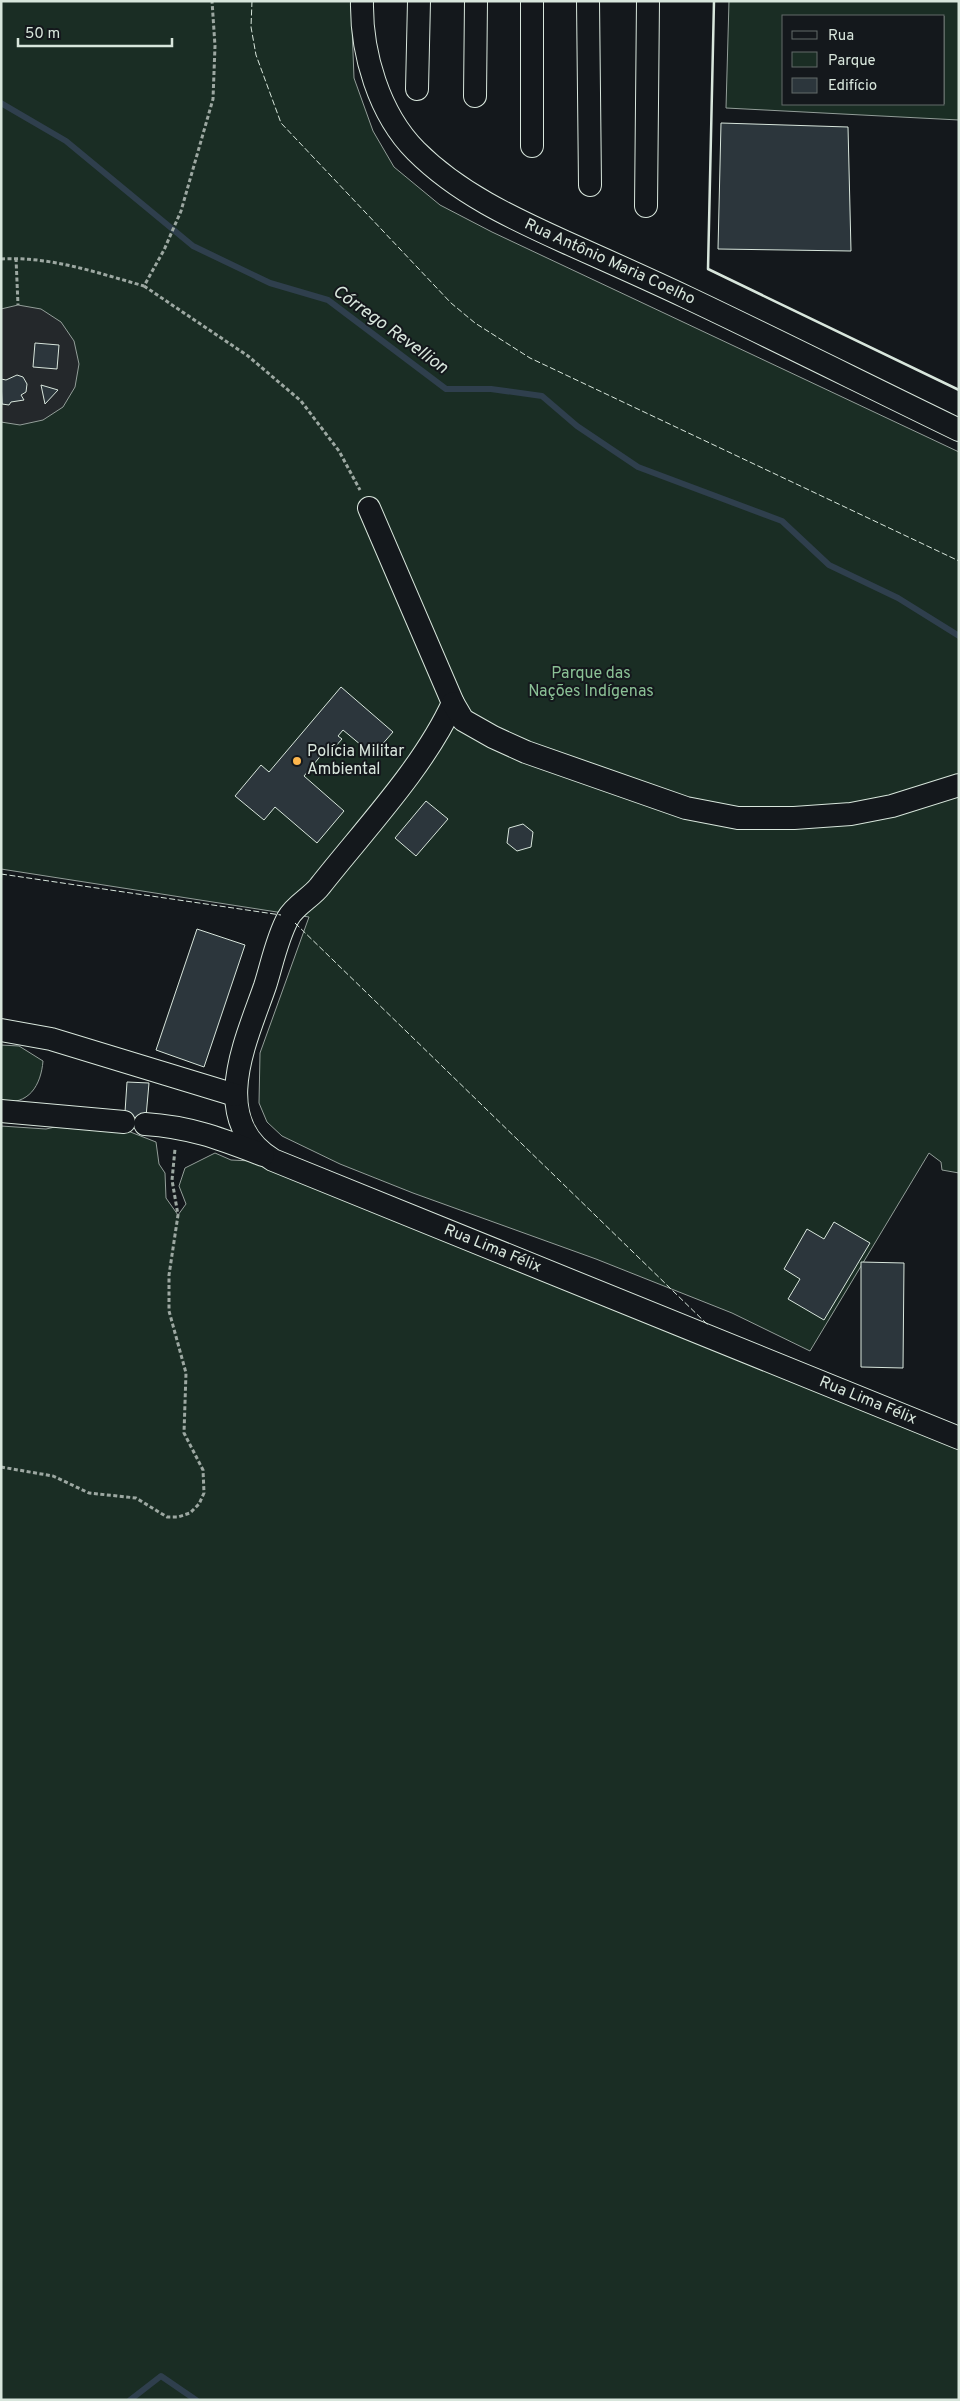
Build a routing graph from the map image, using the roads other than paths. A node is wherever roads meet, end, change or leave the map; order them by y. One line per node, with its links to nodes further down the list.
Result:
1 (362, 1): 12 (street, Rua Antônio Maria Coelho)
2 (419, 1): 7 (street)
3 (476, 1): 8 (street)
4 (532, 1): 9 (street)
5 (588, 1): 10 (street)
6 (648, 1): 11 (street)
7 (417, 89)
8 (475, 96)
9 (532, 146)
10 (590, 185)
11 (646, 206)
12 (959, 430)
13 (369, 508): 14 (street)
14 (453, 703): 15 (street); 17 (street, Rua Lima Félix)
15 (959, 785)
16 (1, 1030): 17 (street)
17 (235, 1095): 19 (street, Rua Lima Félix)
18 (1, 1111): 19 (street)
19 (273, 1160): 20 (street, Rua Lima Félix)
20 (959, 1438)

